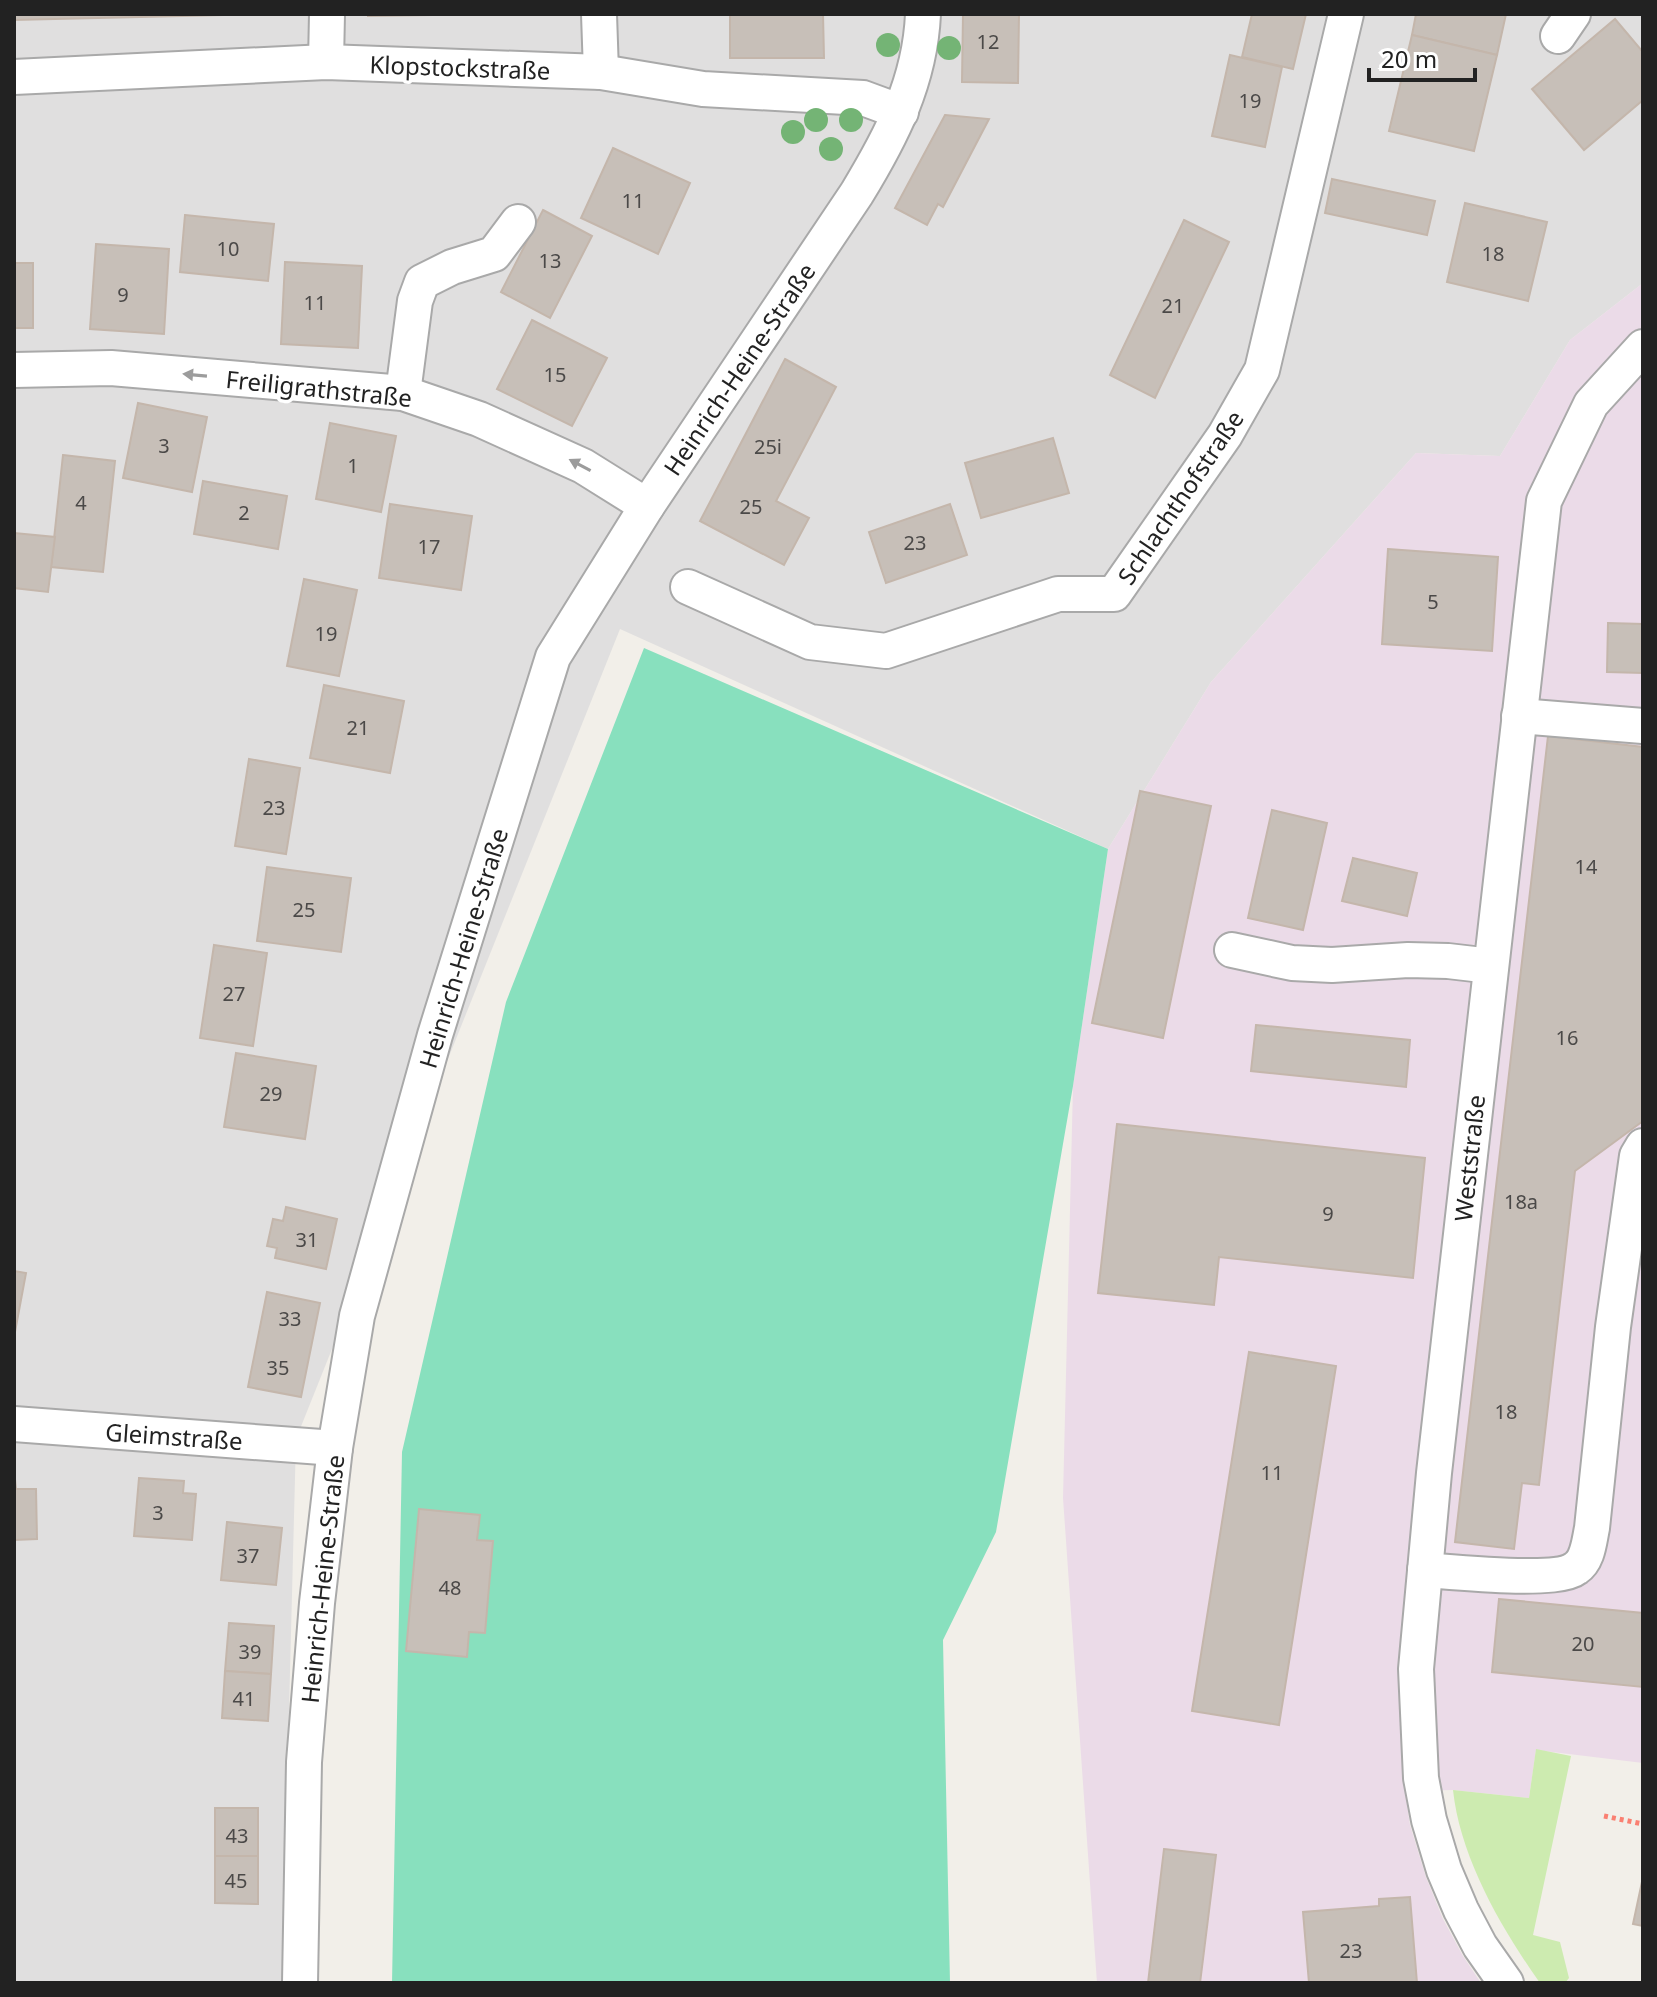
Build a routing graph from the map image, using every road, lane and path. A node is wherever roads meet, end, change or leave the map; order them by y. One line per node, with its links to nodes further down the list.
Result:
1 (327, 14): 5 (street)
2 (599, 14): 6 (street)
3 (923, 14): 8 (street, Heinrich-Heine-Straße)
4 (1346, 14): 14 (street, Schlachthofstraße)
5 (326, 62): 6 (street, Klopstockstraße); 7 (street, Klopstockstraße)
6 (601, 72): 8 (street, Klopstockstraße)
7 (14, 77)
8 (901, 112): 13 (street, Heinrich-Heine-Straße)
9 (518, 222): 12 (street)
10 (1643, 347): 15 (street, Weststraße)
11 (14, 370): 12 (street, Freiligrathstraße, one-way to 11)
12 (403, 393): 13 (street, Freiligrathstraße, one-way to 12)
13 (647, 506): 21 (street, Heinrich-Heine-Straße)
14 (688, 587)
15 (1519, 716): 16 (street); 18 (street, Weststraße)
16 (1643, 726)
17 (1232, 950): 18 (street)
18 (1491, 966): 22 (street, Weststraße)
19 (1643, 1146): 22 (street)
20 (14, 1424): 21 (street, Gleimstraße)
21 (335, 1448): 25 (street, Heinrich-Heine-Straße)
22 (1425, 1570): 26 (street, Weststraße)
23 (1604, 1816): 24 (path)
24 (1643, 1824)
25 (300, 1983)
26 (1506, 1983)

